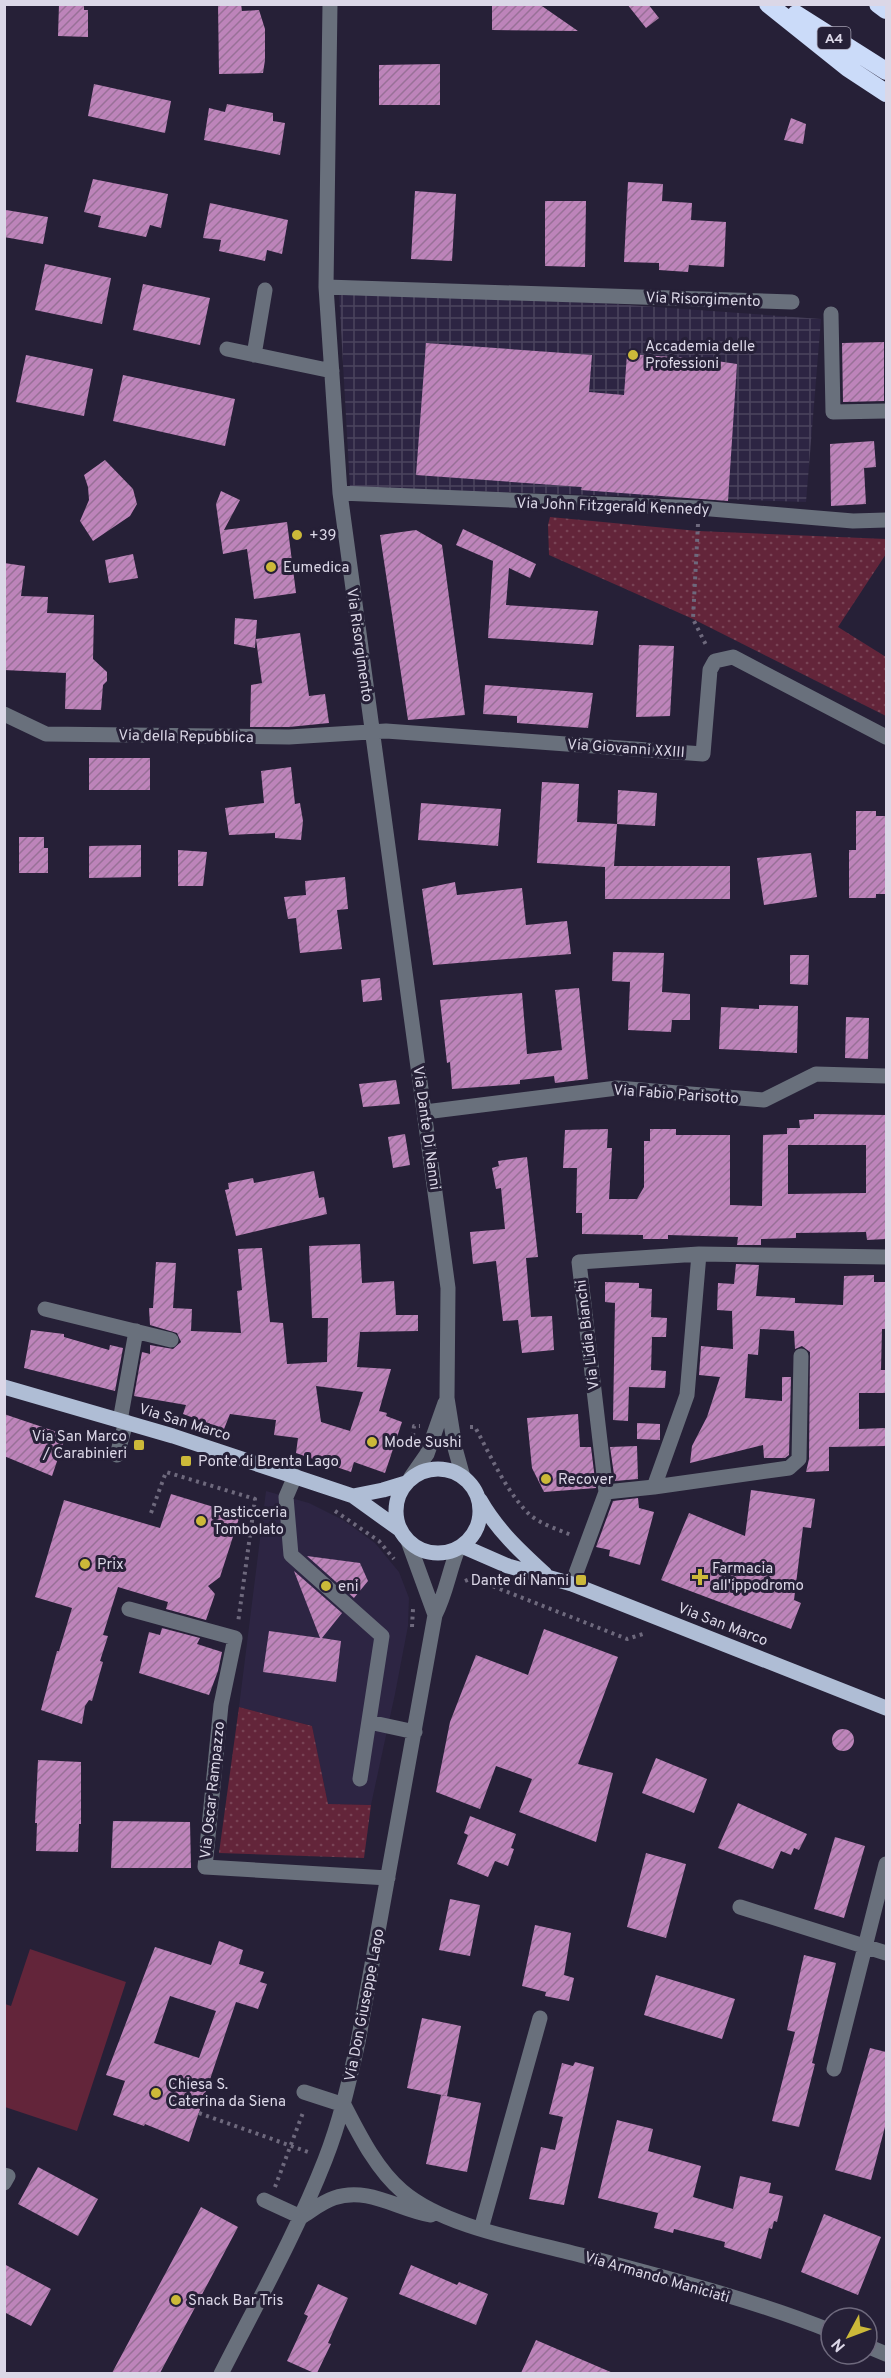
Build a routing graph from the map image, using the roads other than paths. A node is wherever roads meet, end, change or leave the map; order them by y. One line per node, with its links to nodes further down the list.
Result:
1 (330, 4): 8 (street, Via Risorgimento)
2 (768, 4): 7 (highway)
3 (782, 4): 6 (highway, A4)
4 (878, 4): 5 (highway)
5 (886, 10)
6 (886, 71)
7 (886, 93)
8 (326, 286): 10 (street, Via Risorgimento); 14 (street, Via Risorgimento)
9 (265, 290): 13 (street)
10 (792, 302)
11 (831, 314): 15 (street)
12 (227, 349): 13 (street)
13 (254, 355): 14 (street)
14 (332, 371): 16 (street, Via Risorgimento)
15 (886, 411)
16 (340, 493): 17 (street, Via John Fitzgerald Kennedy); 19 (street, Via Risorgimento)
17 (886, 520)
18 (4, 714): 19 (street, Via della Repubblica)
19 (372, 730): 20 (street, Via Giovanni XXIII); 21 (street, Via Risorgimento)
20 (886, 737)
21 (390, 859): 23 (street, Via Dante Di Nanni)
22 (886, 1076): 23 (street, Via Fabio Parisotto)
23 (425, 1112): 31 (street, Via Dante Di Nanni)
24 (699, 1254): 25 (street, Via Lidia Bianchi); 37 (street); 38 (street, Via Lidia Bianchi)
25 (886, 1257)
26 (45, 1309): 27 (street)
27 (136, 1331): 28 (street); 32 (street)
28 (171, 1340)
29 (801, 1356): 37 (street)
30 (4, 1387): 32 (main road, Via San Marco)
31 (447, 1398): 35 (street, Via Dante Di Nanni); 36 (street, Via Dante Di Nanni)
32 (123, 1422): 33 (street); 34 (main road, Via San Marco)
33 (117, 1455)
34 (295, 1476): 39 (main road, Via San Marco); 48 (street)
35 (463, 1477): 36 (main road); 40 (main road)
36 (409, 1480): 39 (main road); 41 (main road)
37 (654, 1487): 38 (street)
38 (606, 1491): 44 (street, Via Lidia Bianchi)
39 (353, 1496): 41 (main road, Via San Marco)
40 (478, 1498): 42 (main road); 43 (main road, Via San Marco)
41 (404, 1535): 42 (main road); 46 (street, Via Don Giuseppe Lago)
42 (460, 1547): 43 (main road, Via San Marco); 46 (street, Via Don Giuseppe Lago)
43 (545, 1575): 44 (main road, Via San Marco)
44 (572, 1584): 47 (main road, Via San Marco)
45 (129, 1609): 52 (street, Via Oscar Rampazzo)
46 (435, 1615): 49 (street, Via Don Giuseppe Lago)
47 (886, 1708)
48 (369, 1722): 49 (street); 50 (street)
49 (415, 1732): 52 (street, Via Don Giuseppe Lago)
50 (360, 1779)
51 (886, 1864): 54 (street)
52 (388, 1878): 59 (street, Via Don Giuseppe Lago)
53 (740, 1907): 54 (street)
54 (865, 1946): 55 (street); 57 (street)
55 (886, 1953)
56 (540, 2018): 63 (street)
57 (834, 2069)
58 (307, 2093): 59 (street)
59 (344, 2105): 61 (street, Via Don Giuseppe Lago); 62 (street, Via Armando Maniciati)
60 (267, 2201): 61 (street)
61 (301, 2217): 62 (street, Via Armando Maniciati); 65 (street, Via Don Giuseppe Lago)
62 (443, 2217): 63 (street, Via Armando Maniciati)
63 (481, 2229): 64 (street, Via Armando Maniciati)
64 (819, 2326)
65 (221, 2373)

